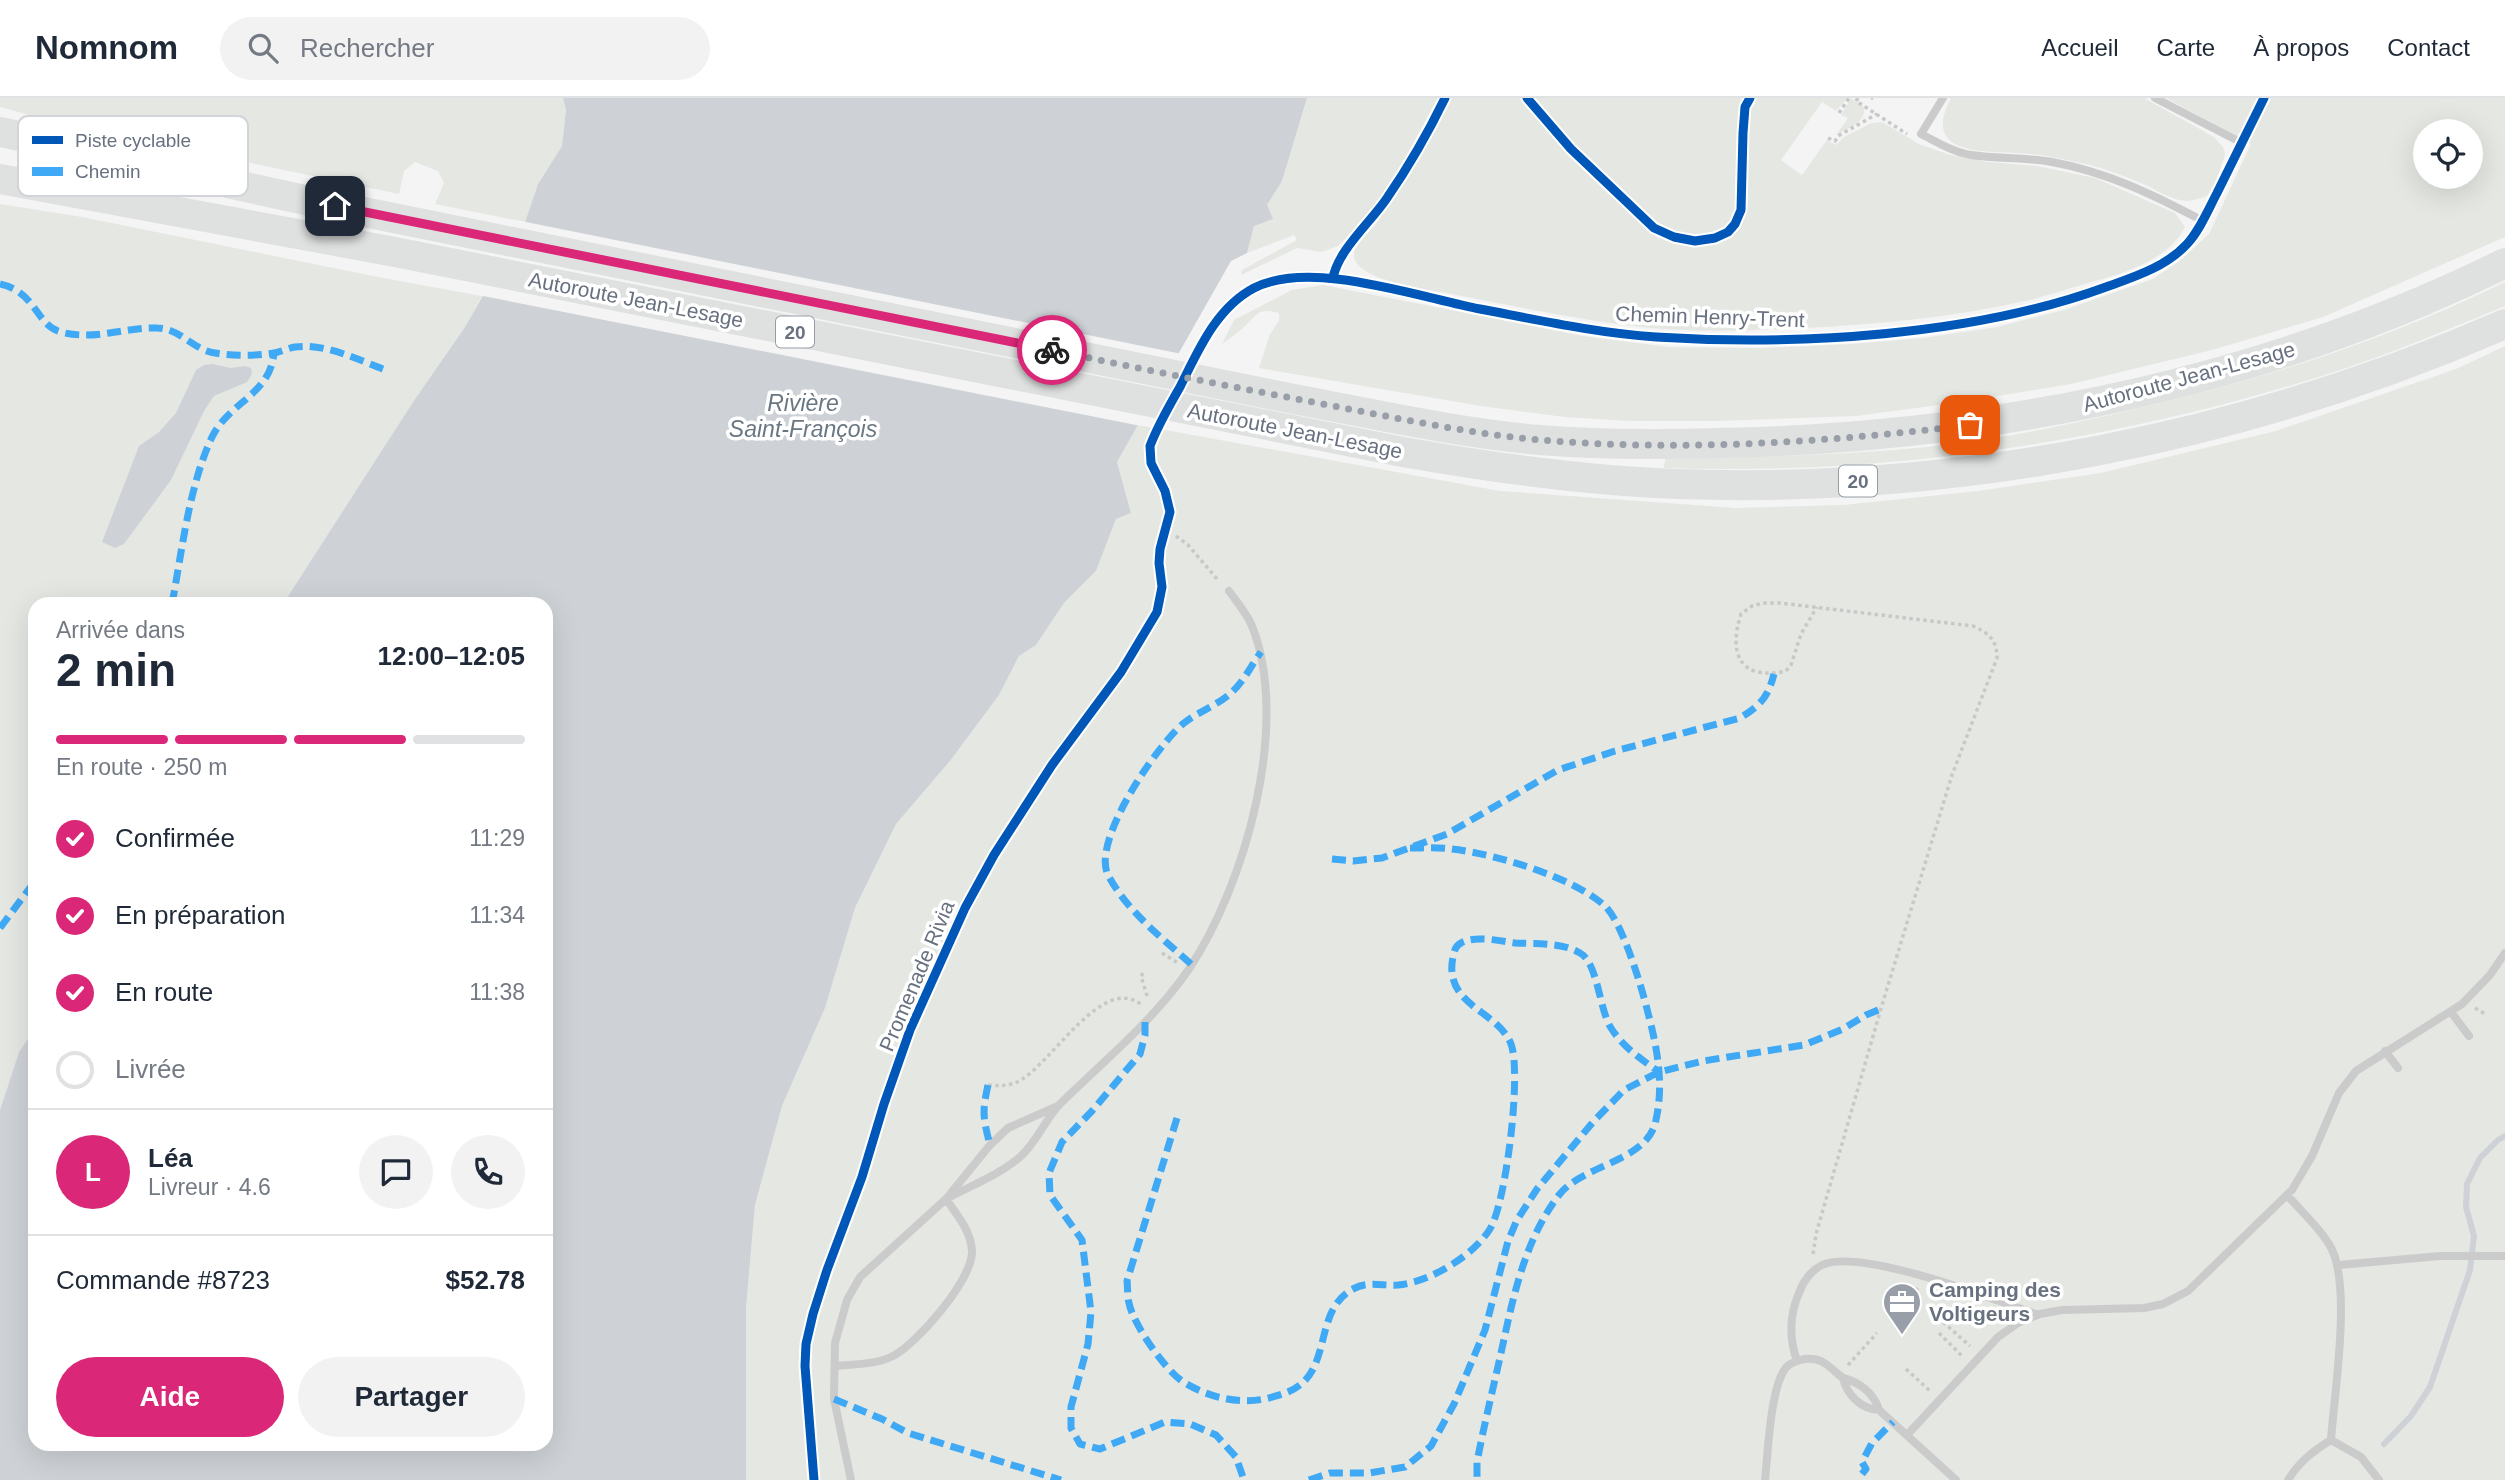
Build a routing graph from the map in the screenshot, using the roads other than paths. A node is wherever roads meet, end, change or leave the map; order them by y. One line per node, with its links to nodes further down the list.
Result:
1 (1943, 98): 11 (lane)
2 (2155, 98): 6 (lane)
3 (2264, 98): 6 (lane, Chemin Henry-Trent)
4 (0, 132): 5 (highway, Autoroute Jean-Lesage / 20)
5 (18, 136)
6 (2242, 143): 11 (lane, Chemin Henry-Trent)
7 (0, 178): 8 (highway, Autoroute Jean-Lesage / 20)
8 (18, 181)
9 (248, 186): 12 (highway, Autoroute Jean-Lesage / 20)
10 (96, 196): 13 (highway, Autoroute Jean-Lesage / 20)
11 (2203, 221): 14 (lane, Chemin Henry-Trent)
12 (2505, 263)
13 (2505, 324)
14 (1165, 530)
15 (1229, 591): 21 (lane)
16 (2505, 953): 17 (lane)
17 (2451, 1012): 18 (lane); 19 (lane)
18 (2469, 1036)
19 (2385, 1051): 20 (lane); 22 (lane)
20 (2398, 1068)
21 (1058, 1106): 23 (lane); 23 (lane)
22 (2287, 1195): 25 (lane); 26 (lane)
23 (946, 1199): 28 (lane); 28 (lane)
24 (2505, 1256): 25 (lane)
25 (2339, 1265): 32 (lane)
26 (2038, 1315): 27 (lane); 31 (lane)
27 (1797, 1361): 29 (lane); 36 (lane)
28 (835, 1366): 33 (lane)
29 (1843, 1378): 30 (lane); 30 (lane)
30 (1879, 1410): 31 (lane)
31 (1907, 1435): 37 (lane)
32 (2331, 1440): 38 (lane); 39 (lane)
33 (848, 1467): 34 (lane); 35 (lane)
34 (851, 1480)
35 (858, 1480)
36 (1765, 1480)
37 (1956, 1480)
38 (2288, 1480)
39 (2379, 1480)

